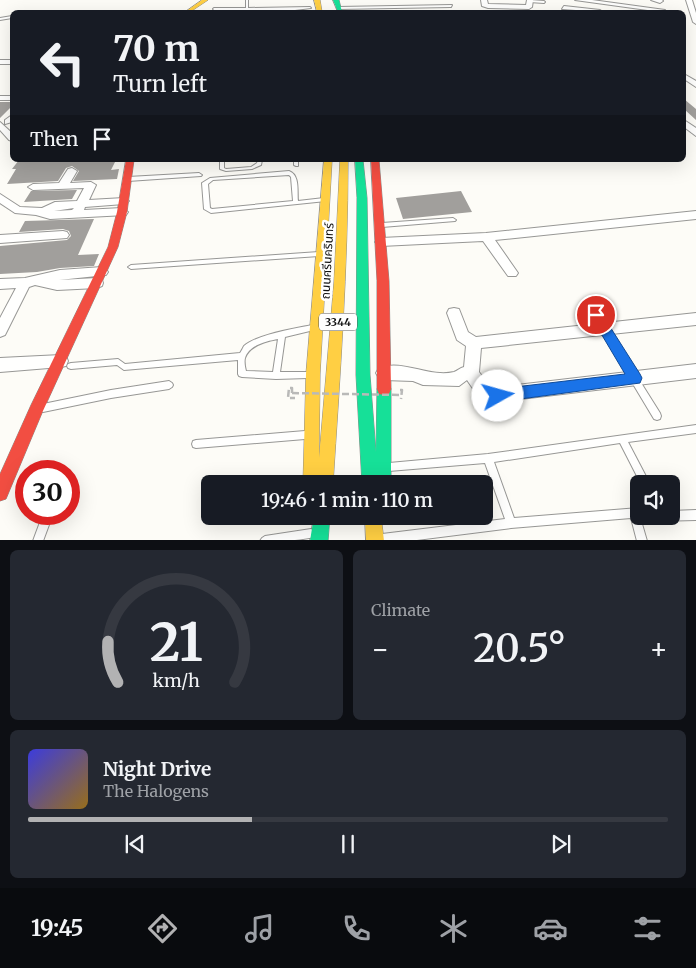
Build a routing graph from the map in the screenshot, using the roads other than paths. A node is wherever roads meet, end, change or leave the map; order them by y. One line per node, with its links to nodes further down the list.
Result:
1 (205, 0): 17 (main road)
2 (247, 0): 16 (lane)
3 (327, 0): 12 (main road)
4 (484, 0): 10 (street)
5 (578, 0): 22 (street)
6 (689, 0): 23 (street)
7 (369, 1): 13 (lane)
8 (544, 2): 10 (lane)
9 (451, 6): 13 (lane)
10 (531, 6): 20 (street)
11 (313, 7): 19 (lane)
12 (336, 8): 13 (lane)
13 (371, 8)
14 (564, 8): 21 (street)
15 (214, 9): 16 (lane)
16 (247, 9): 18 (lane)
17 (190, 10)
18 (270, 10)
19 (298, 10)
20 (503, 10)
21 (582, 10)
22 (654, 10)
23 (696, 22)
24 (7, 122): 25 (street)
25 (10, 137)
26 (130, 162): 37 (main road)
27 (222, 162): 34 (lane)
28 (241, 162): 34 (lane)
29 (260, 162): 34 (lane)
30 (328, 162): 41 (main road, ถนนศรีนครินทร์ / 3344)
31 (344, 162): 85 (main road, ถนนศรีนครินทร์ / 3344)
32 (359, 162): 86 (main road, 3344)
33 (375, 162): 47 (main road)
34 (240, 169)
35 (72, 172): 38 (street)
36 (199, 175): 37 (lane)
37 (128, 179): 43 (main road)
38 (63, 185): 39 (street); 44 (street)
39 (33, 187)
40 (0, 197): 44 (street)
41 (327, 200): 42 (lane); 52 (main road, ถนนศรีนครินทร์ / 3344)
42 (295, 201): 42 (lane)
43 (123, 207): 44 (street); 55 (main road)
44 (79, 209)
45 (696, 215): 49 (street)
46 (453, 220): 47 (lane)
47 (380, 225): 51 (main road)
48 (63, 235): 50 (street)
49 (486, 237): 51 (street); 54 (street)
50 (1, 241)
51 (381, 242): 70 (main road)
52 (322, 253): 53 (lane); 61 (main road, ถนนศรีนครินทร์ / 3344)
53 (130, 267)
54 (512, 272)
55 (100, 277): 56 (street); 67 (main road)
56 (30, 282): 57 (street); 63 (street)
57 (0, 284)
58 (587, 302): 62 (lane)
59 (454, 313): 65 (street)
60 (696, 319): 62 (street)
61 (316, 327): 64 (lane); 72 (main road, ถนนศรีนครินทร์ / 3344)
62 (604, 328): 65 (street); 74 (lane)
63 (0, 331)
64 (282, 335): 66 (lane); 73 (lane)
65 (474, 343): 71 (street)
66 (242, 356): 67 (lane); 73 (lane)
67 (66, 364): 68 (street); 76 (main road)
68 (0, 365)
69 (696, 371): 74 (street)
70 (384, 373): 71 (street); 83 (main road)
71 (467, 373): 74 (street)
72 (313, 374): 73 (lane); 79 (main road, ถนนศรีนครินทร์ / 3344)
73 (276, 376)
74 (635, 378): 77 (lane)
75 (169, 386): 76 (lane)
76 (36, 410): 89 (main road)
77 (657, 416)
78 (696, 429): 80 (lane)
79 (311, 434): 81 (lane); 84 (main road, ถนนศรีนครินทร์ / 3344)
80 (622, 439): 82 (lane); 88 (lane)
81 (196, 444)
82 (488, 458): 83 (lane); 93 (lane)
83 (383, 467): 87 (main road)
84 (310, 475)
85 (327, 475)
86 (369, 475)
87 (383, 475)
88 (641, 475)
89 (0, 492)
90 (630, 514): 93 (lane)
91 (696, 515): 92 (lane)
92 (680, 516)
93 (511, 523): 103 (lane)
94 (44, 525): 101 (lane)
95 (312, 525): 100 (main road)
96 (319, 525): 100 (main road)
97 (375, 525): 103 (main road)
98 (381, 525): 103 (main road)
99 (639, 525): 104 (lane)
100 (314, 538): 102 (lane)
101 (38, 540)
102 (265, 540)
103 (379, 540)
104 (642, 540)

